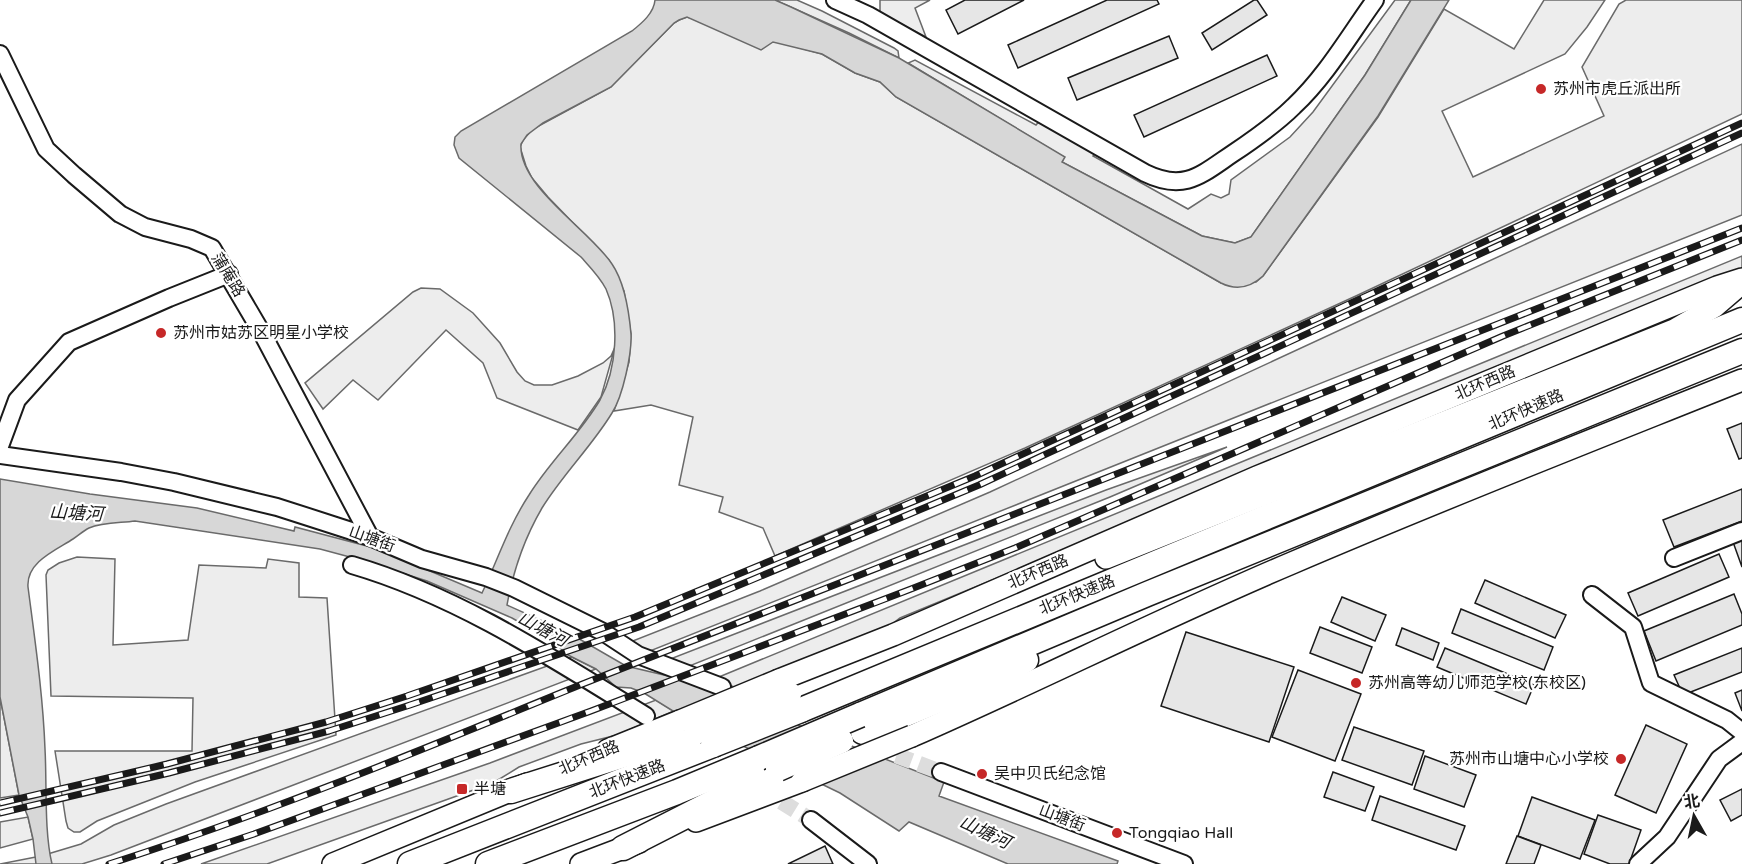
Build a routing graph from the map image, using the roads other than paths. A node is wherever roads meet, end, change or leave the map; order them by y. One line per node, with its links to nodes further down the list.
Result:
1 (835, 0): 2 (street)
2 (1375, 0)
3 (0, 54): 4 (street, 蒲庵路)
4 (229, 274): 9 (street); 12 (street, 蒲庵路)
5 (1742, 281): 16 (main road, 北环西路); 16 (main road)
6 (1742, 320): 18 (highway, 北环快速路)
7 (1742, 351): 23 (highway, 北环快速路, bridge)
8 (1742, 380): 27 (main road, bridge)
9 (0, 446)
10 (0, 455): 12 (street, 山塘街)
11 (1742, 531): 13 (street)
12 (370, 537): 17 (street, 山塘街)
13 (1674, 558)
14 (352, 566): 19 (street)
15 (1592, 595): 21 (street)
16 (892, 635): 18 (main road, 北环西路)
17 (722, 687)
18 (790, 695): 20 (highway, 北环快速路, bridge)
19 (646, 716)
20 (696, 732): 25 (highway); 29 (highway, 北环快速路)
21 (1742, 732)
22 (1742, 742): 34 (street)
23 (768, 763): 27 (highway); 30 (highway, 北环快速路)
24 (941, 772): 33 (street, 山塘街)
25 (511, 791): 28 (main road)
26 (811, 820): 32 (street)
27 (623, 848): 31 (main road)
28 (333, 864)
29 (410, 864)
30 (488, 864)
31 (581, 864)
32 (868, 864)
33 (1184, 864)
34 (1638, 864)

